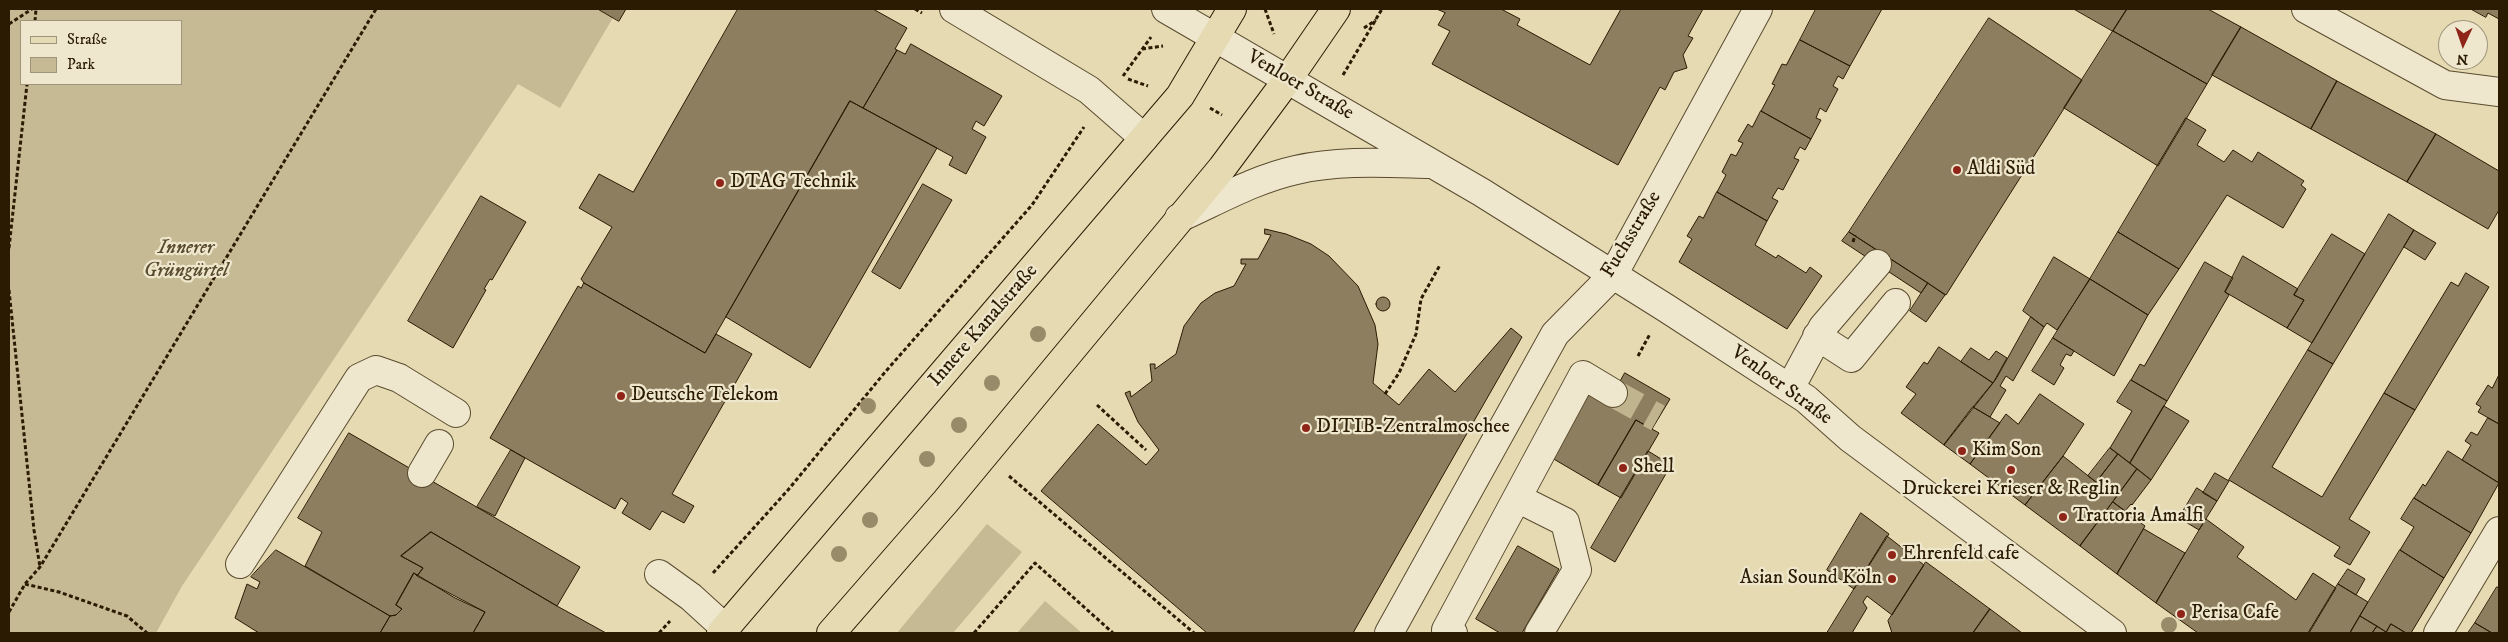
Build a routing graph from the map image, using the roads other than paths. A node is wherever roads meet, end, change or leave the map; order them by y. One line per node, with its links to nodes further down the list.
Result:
1 (954, 9): 10 (street)
2 (1166, 9): 7 (street, Venloer Straße)
3 (1232, 9): 7 (main road, Innere Kanalstraße)
4 (1336, 9): 8 (main road)
5 (1758, 9): 14 (street, Fuchsstraße)
6 (2306, 9): 9 (street)
7 (1215, 37): 8 (street, Venloer Straße); 10 (main road, Innere Kanalstraße)
8 (1288, 79): 11 (street, Venloer Straße); 12 (main road)
9 (2499, 92)
10 (1144, 138): 26 (main road, Innere Kanalstraße)
11 (1434, 164): 12 (street); 14 (street, Venloer Straße)
12 (1179, 218): 27 (main road)
13 (1877, 264): 16 (street)
14 (1613, 275): 17 (street, Venloer Straße); 28 (street, Fuchsstraße)
15 (1896, 302): 16 (street)
16 (1818, 336): 17 (street)
17 (1790, 388): 31 (street, Venloer Straße)
18 (1613, 392): 22 (street)
19 (456, 413): 24 (street)
20 (439, 444): 21 (street)
21 (422, 472)
22 (1517, 498): 29 (street); 30 (street)
23 (2499, 531): 32 (street)
24 (240, 564)
25 (659, 574): 26 (street)
26 (723, 631)
27 (831, 633)
28 (1389, 633)
29 (1453, 633)
30 (1539, 633)
31 (2112, 633)
32 (2438, 633)

